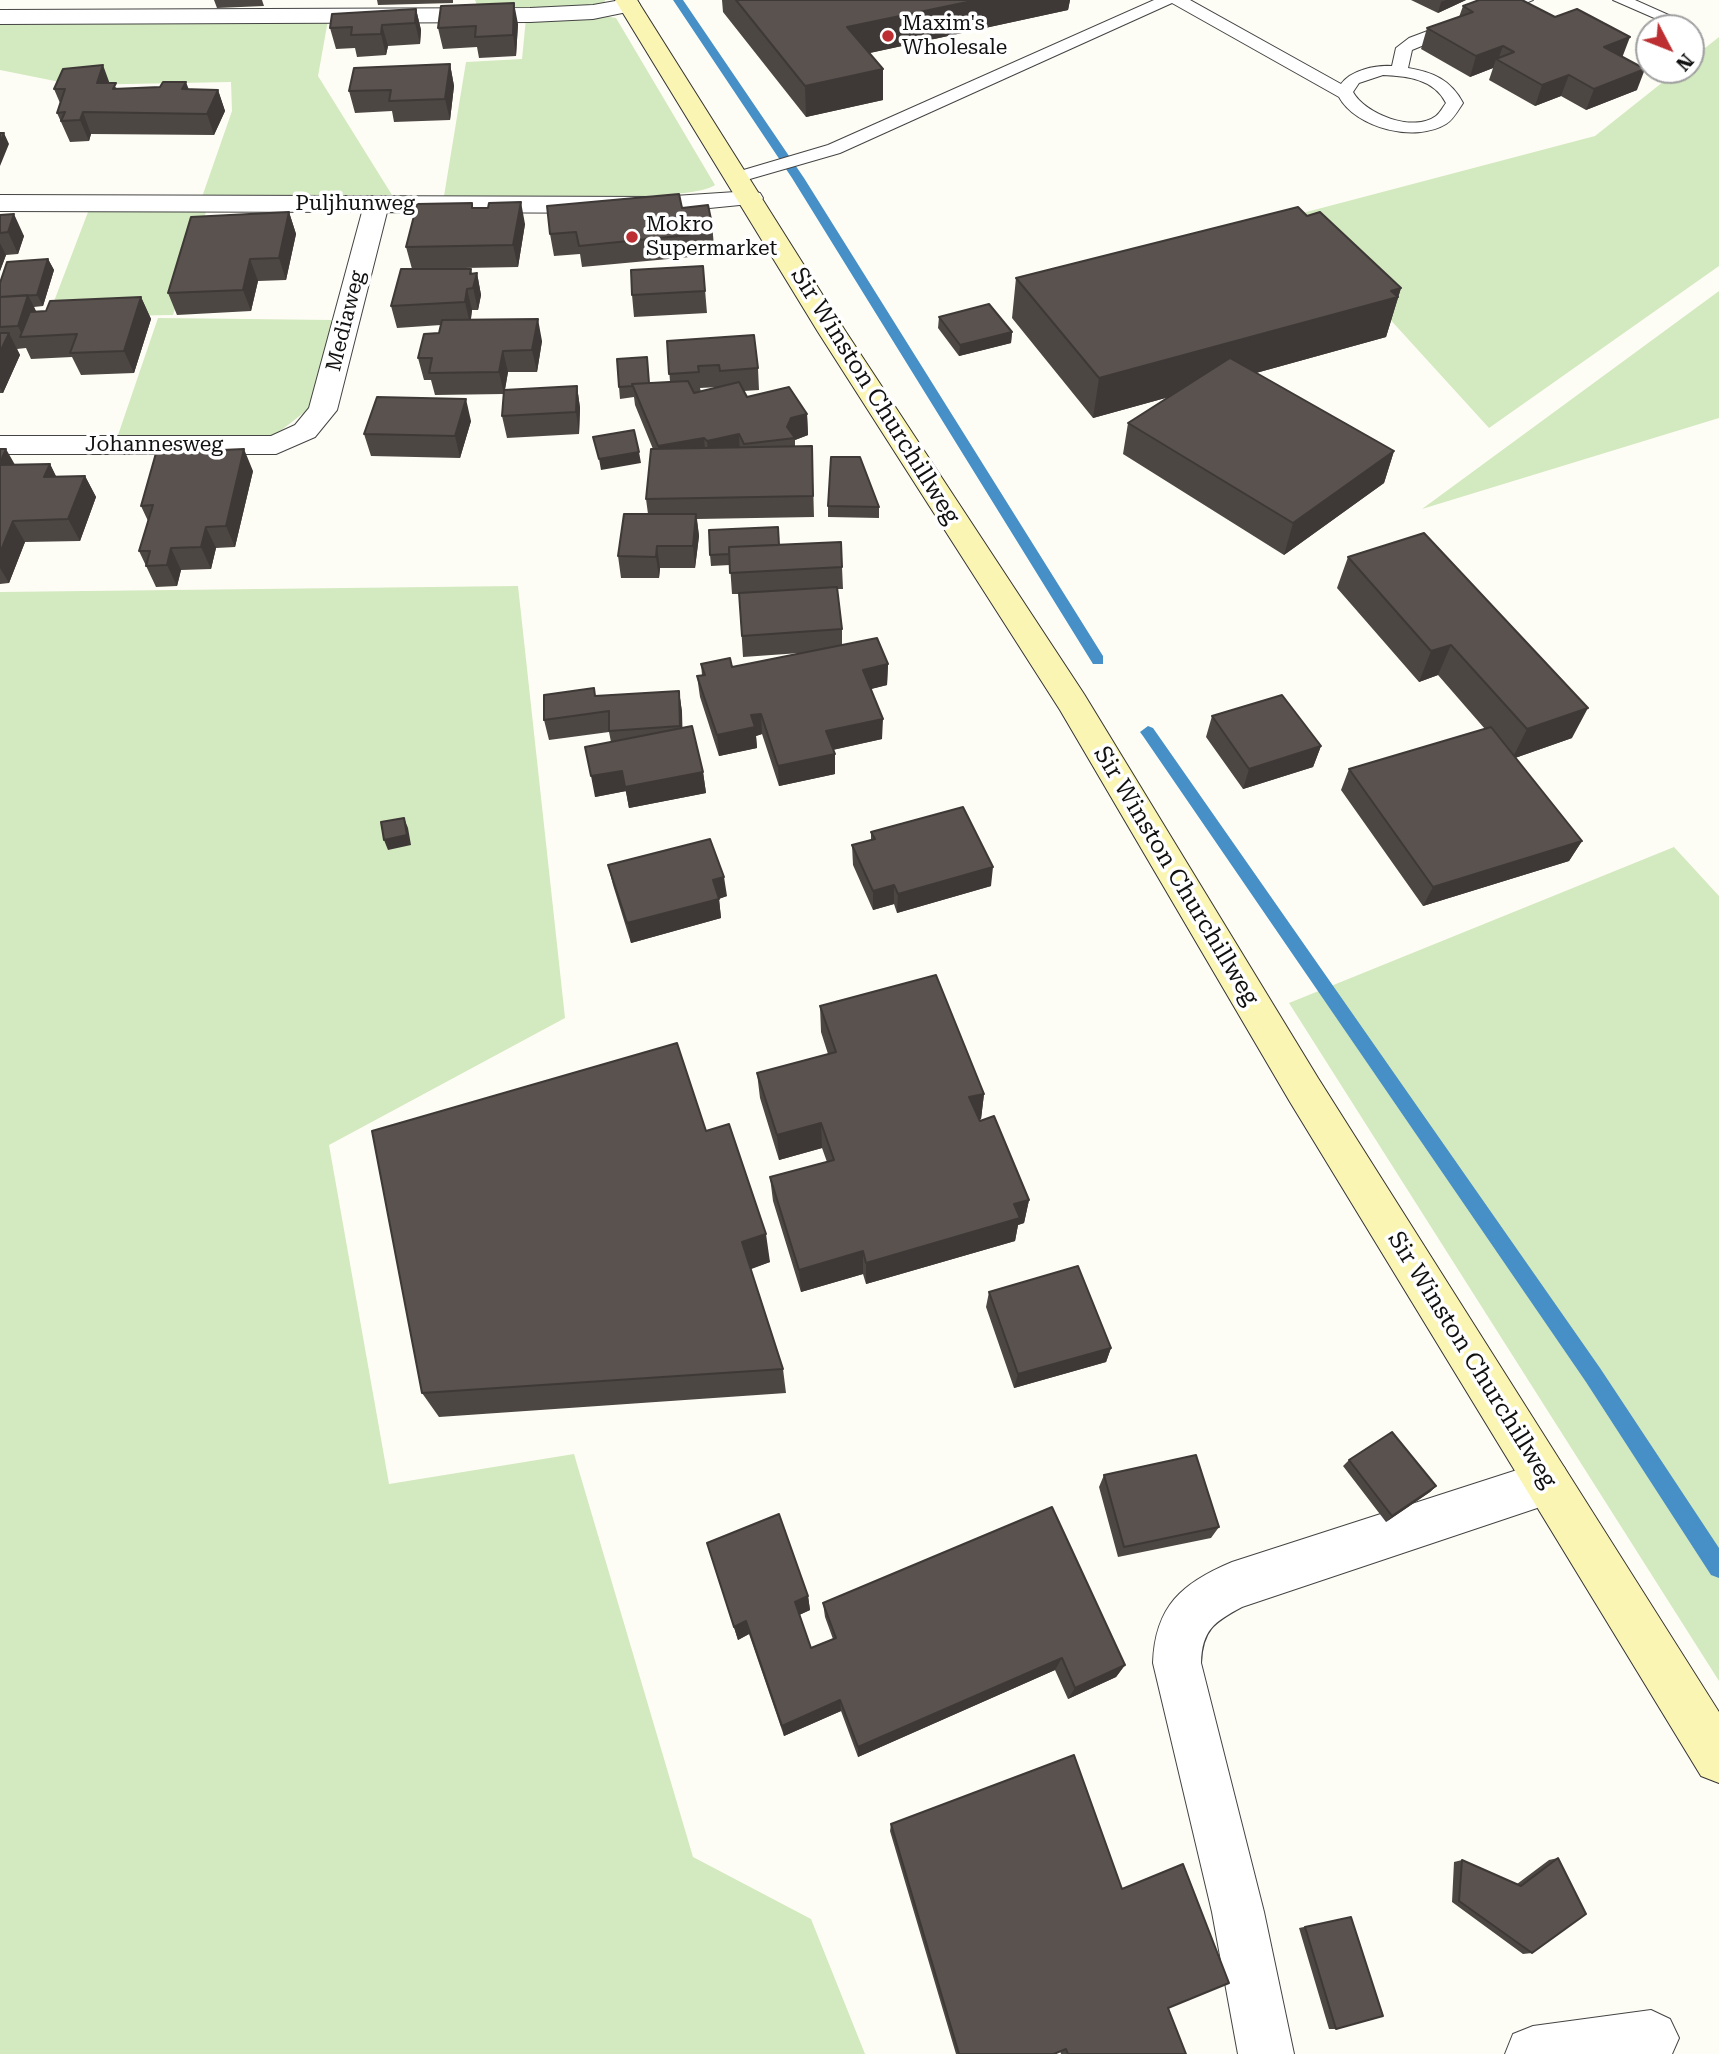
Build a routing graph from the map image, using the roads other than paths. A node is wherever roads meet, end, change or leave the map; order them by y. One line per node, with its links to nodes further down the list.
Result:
1 (1167, 0): 10 (lane)
2 (1178, 0): 9 (lane)
3 (1525, 0): 8 (lane)
4 (1621, 0): 6 (lane)
5 (627, 3): 7 (street); 10 (street, Sir Winston Churchillweg)
6 (1656, 14)
7 (0, 17)
8 (1399, 71): 9 (lane); 9 (lane)
9 (1344, 93)
10 (752, 181): 12 (street, Puljhunweg); 15 (street, Sir Winston Churchillweg)
11 (0, 203): 12 (street, Puljhunweg)
12 (376, 205): 13 (street, Mediaweg)
13 (305, 431): 14 (street, Johannesweg)
14 (0, 445)
15 (1548, 1483): 16 (street, Sir Winston Churchillweg); 18 (street)
16 (1719, 1758)
17 (1651, 2038): 19 (street)
18 (1266, 2054)
19 (1533, 2054)

